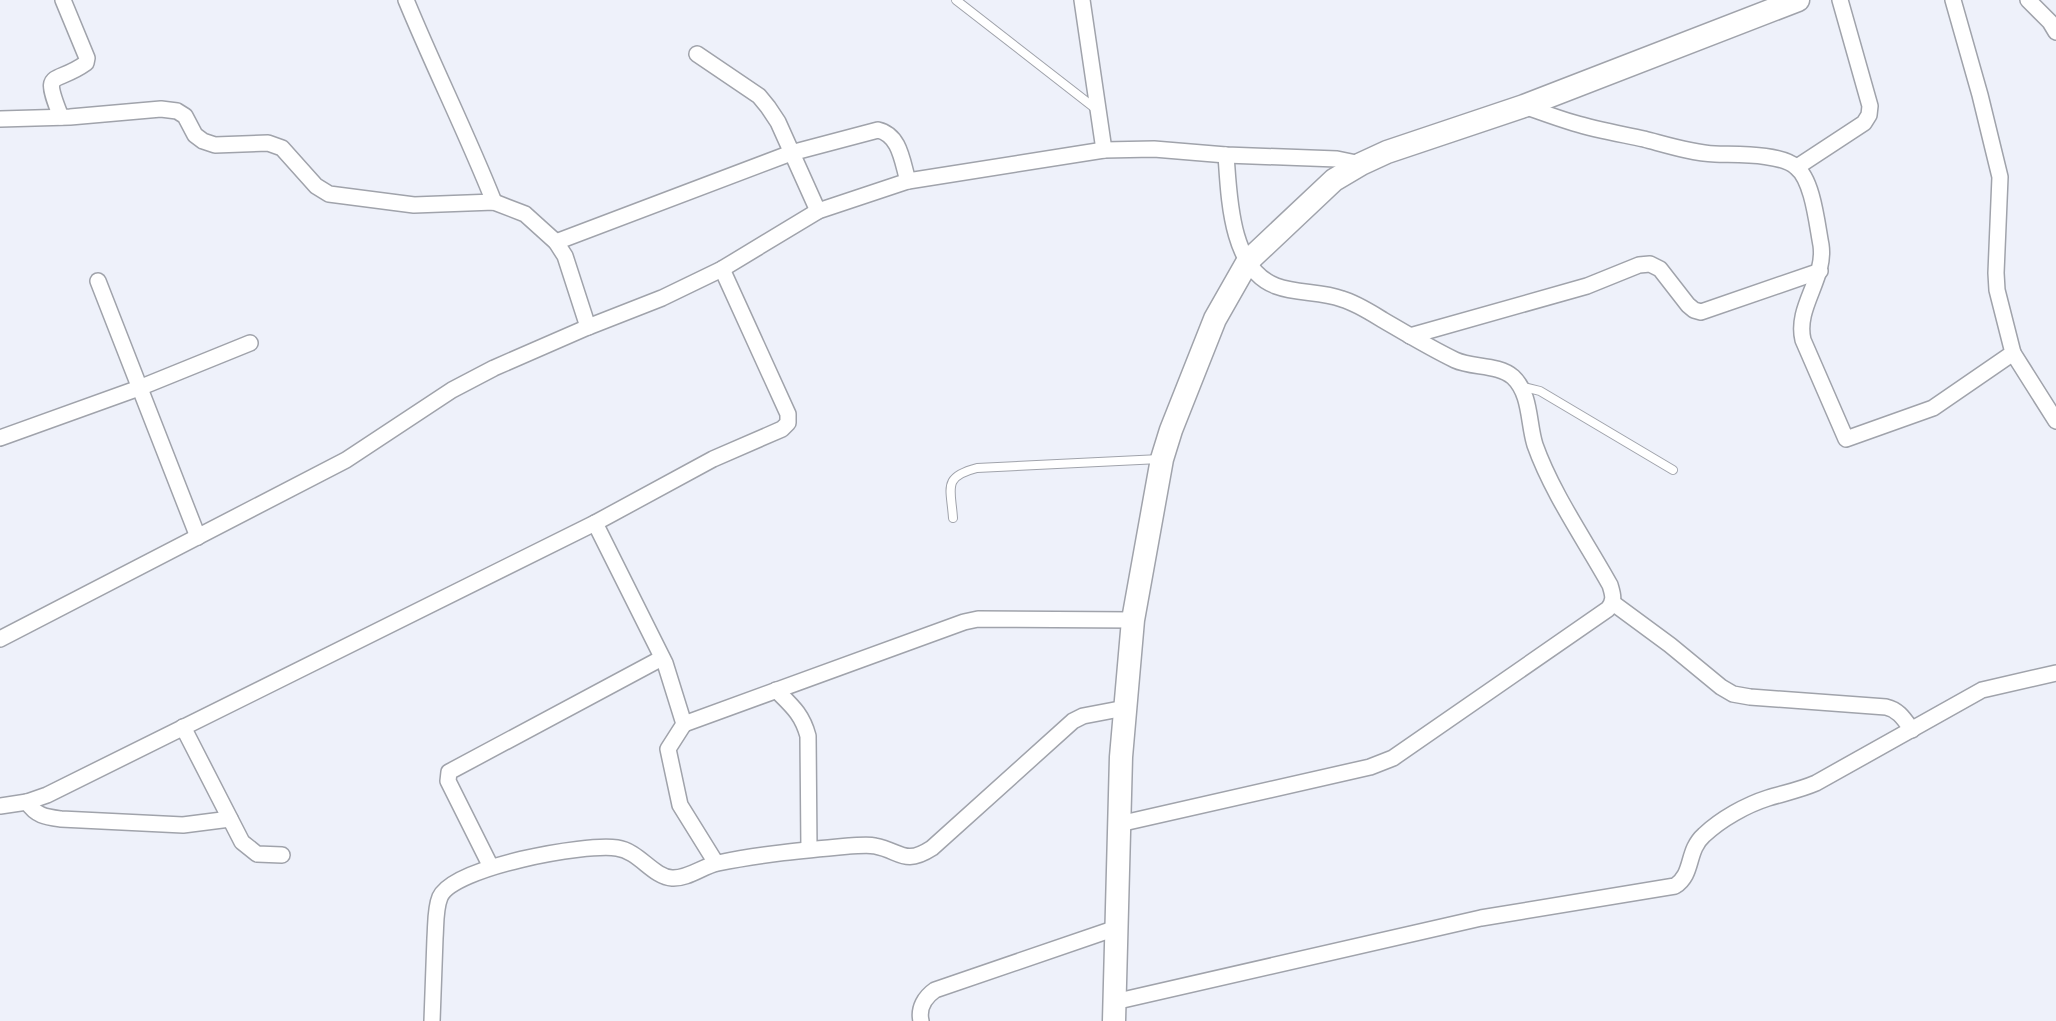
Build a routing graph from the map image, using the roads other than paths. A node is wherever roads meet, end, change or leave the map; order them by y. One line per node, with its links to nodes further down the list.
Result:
1 (63, 0): 14 (street)
2 (406, 0): 21 (street)
3 (956, 0): 12 (lane)
4 (1082, 0): 12 (street)
5 (1798, 0): 11 (street)
6 (1840, 0): 19 (street)
7 (1953, 0): 31 (street)
8 (2028, 0): 9 (street)
9 (2056, 32)
10 (697, 54): 16 (street)
11 (1524, 106): 18 (street); 19 (street)
12 (1098, 111): 15 (street)
13 (1, 116): 14 (street)
14 (61, 117): 21 (street)
15 (1104, 150): 17 (street); 20 (street)
16 (792, 153): 20 (street); 22 (street); 23 (street)
17 (1226, 155): 18 (street); 24 (street)
18 (1361, 164): 24 (street)
19 (1797, 167): 26 (street)
20 (908, 180): 22 (street)
21 (494, 202): 23 (street)
22 (818, 211): 25 (street)
23 (556, 242): 28 (street)
24 (1248, 261): 29 (street); 36 (street)
25 (722, 269): 28 (street); 39 (street)
26 (1820, 271): 29 (street); 31 (street)
27 (98, 281): 33 (street)
28 (588, 327): 40 (street)
29 (1410, 336): 32 (street)
30 (250, 343): 33 (street)
31 (2013, 353): 34 (street)
32 (1520, 386): 37 (lane); 41 (street)
33 (139, 388): 35 (street); 40 (street)
34 (2056, 421)
35 (0, 438)
36 (1162, 459): 38 (lane); 42 (street)
37 (1673, 470)
38 (953, 518)
39 (595, 523): 44 (street); 49 (street)
40 (198, 537): 43 (street)
41 (1613, 603): 50 (street); 54 (street)
42 (1133, 620): 46 (street); 47 (street)
43 (0, 638)
44 (662, 658): 48 (street); 58 (street)
45 (2056, 673): 50 (street)
46 (776, 690): 48 (street); 55 (street)
47 (1125, 708): 54 (street); 55 (street)
48 (684, 724): 57 (street)
49 (183, 727): 51 (street); 53 (street)
50 (1912, 730): 60 (street)
51 (27, 802): 52 (street); 53 (street)
52 (0, 806)
53 (230, 819): 56 (street)
54 (1119, 824): 59 (street)
55 (809, 849): 57 (street)
56 (282, 855)
57 (716, 863): 58 (street)
58 (492, 867): 61 (street)
59 (1116, 928): 60 (street); 62 (street)
60 (1114, 1012)
61 (432, 1021)
62 (921, 1021)

